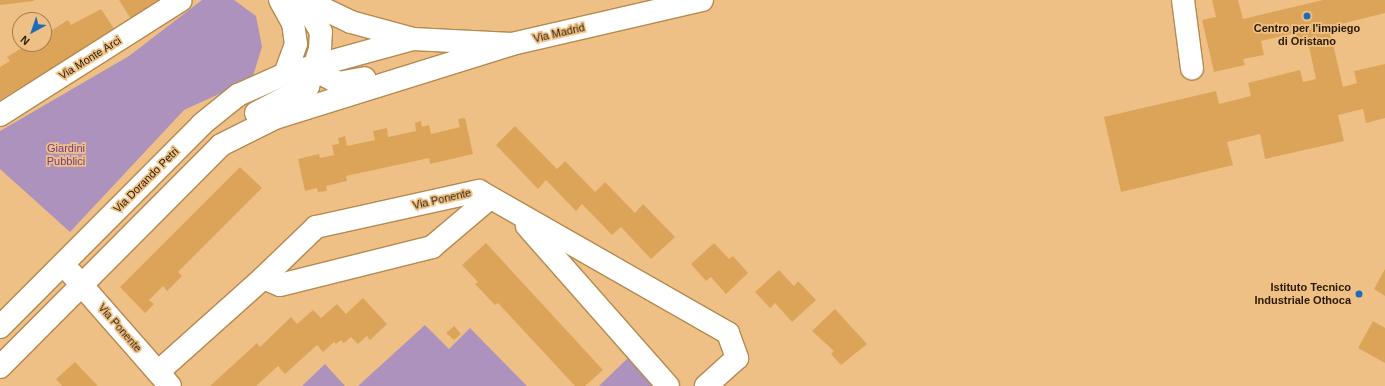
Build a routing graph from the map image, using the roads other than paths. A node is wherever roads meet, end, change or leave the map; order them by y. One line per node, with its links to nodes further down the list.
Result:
1 (181, 0): 14 (street, Via Monte Arci)
2 (280, 0): 13 (street)
3 (285, 0): 11 (street)
4 (294, 0): 11 (street)
5 (306, 0): 8 (street)
6 (702, 0): 9 (street, Via Madrid)
7 (1183, 0): 12 (street)
8 (413, 39): 9 (street, Via Madrid); 11 (street, Via Dorando Petri)
9 (512, 44): 10 (street)
10 (442, 65): 11 (street); 15 (street)
11 (314, 66): 13 (street, Via Dorando Petri); 15 (street)
12 (1192, 68)
13 (285, 74): 18 (street, Via Dorando Petri)
14 (0, 115)
15 (221, 144): 20 (street)
16 (490, 198): 17 (street, Via Ponente); 19 (street); 19 (street, Via Ponente)
17 (516, 213): 24 (street); 25 (street, Via Ponente)
18 (62, 264): 20 (street); 21 (street, Via Dorando Petri)
19 (263, 278): 23 (street, Via Ponente)
20 (81, 284): 22 (street); 23 (street, Via Ponente)
21 (0, 327)
22 (0, 367)
23 (164, 379)
24 (668, 386)
25 (706, 386)

